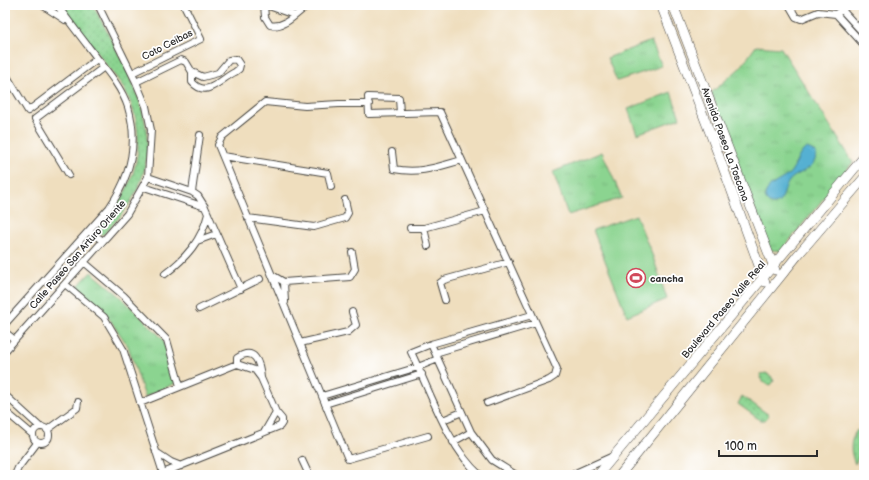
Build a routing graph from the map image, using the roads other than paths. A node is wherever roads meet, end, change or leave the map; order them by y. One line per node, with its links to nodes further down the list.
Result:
1 (42, 5): 14 (street, Calle Paseo San Arturo Oriente)
2 (57, 5): 14 (street, Calle Paseo San Arturo Oriente)
3 (98, 5): 25 (street, Calle Paseo San Arturo Oriente)
4 (184, 5): 25 (street, Coto Ceibas)
5 (265, 5): 13 (street); 13 (street)
6 (308, 5): 13 (street)
7 (661, 5): 16 (street, Avenida Paseo La Toscana)
8 (673, 5): 15 (street, Avenida Paseo La Toscana)
9 (789, 5): 12 (street)
10 (848, 5): 11 (street)
11 (842, 10): 12 (street); 17 (street)
12 (836, 14): 18 (street)
13 (294, 15)
14 (71, 25): 21 (street, Calle Paseo San Arturo Oriente)
15 (682, 27): 16 (street); 19 (street, Avenida Paseo La Toscana)
16 (671, 31): 20 (street, Avenida Paseo La Toscana)
17 (864, 34)
18 (864, 45)
19 (689, 47): 20 (street); 31 (street, Avenida Paseo La Toscana)
20 (678, 50): 34 (street, Avenida Paseo La Toscana)
21 (97, 59): 22 (street, Calle Paseo San Arturo Oriente); 24 (street)
22 (104, 67): 36 (street); 49 (street, Calle Paseo San Arturo Oriente)
23 (192, 72): 23 (street, Coto Ceibas); 26 (street, Coto Ceibas)
24 (5, 73)
25 (132, 73): 26 (street, Calle Paseo San Arturo Oriente)
26 (136, 82): 37 (street, Calle Paseo San Arturo Oriente)
27 (368, 104): 28 (street); 28 (street); 32 (street)
28 (400, 113): 35 (street)
29 (200, 136): 41 (street)
30 (392, 152): 35 (street)
31 (730, 155): 34 (street); 57 (street, Avenida Paseo La Toscana)
32 (223, 156): 40 (street); 46 (street)
33 (864, 157): 57 (street, Boulevard Paseo Valle Real)
34 (720, 159): 60 (street, Avenida Paseo La Toscana)
35 (462, 160): 44 (street)
36 (69, 175)
37 (148, 177): 39 (street, Calle Paseo San Arturo Oriente); 41 (street)
38 (864, 178): 61 (street)
39 (144, 187): 43 (street); 51 (street, Calle Paseo San Arturo Oriente)
40 (331, 187)
41 (192, 192): 43 (street)
42 (345, 200): 46 (street)
43 (205, 207): 45 (street)
44 (485, 211): 48 (street); 56 (street)
45 (208, 214): 50 (street); 52 (street)
46 (248, 218): 59 (street)
47 (410, 228): 48 (street)
48 (424, 228): 53 (street)
49 (89, 230): 51 (street); 73 (street, Calle Paseo San Arturo Oriente)
50 (216, 234): 52 (street); 65 (street)
51 (103, 241): 55 (street, Calle Paseo San Arturo Oriente)
52 (197, 241): 58 (street)
53 (428, 246)
54 (352, 252): 63 (street)
55 (84, 262): 64 (street, Calle Paseo San Arturo Oriente); 84 (street)
56 (509, 262): 67 (street); 71 (street)
57 (773, 266): 60 (street, Boulevard Paseo Valle Real); 61 (street, Avenida Paseo La Toscana)
58 (165, 274)
59 (272, 275): 63 (street); 68 (street)
60 (763, 278): 66 (street, Avenida Paseo La Toscana); 104 (street, Boulevard Paseo Valle Real)
61 (778, 278): 66 (street)
62 (260, 279): 65 (street)
63 (284, 282): 68 (street)
64 (65, 284): 75 (street, Calle Paseo San Arturo Oriente); 88 (street)
65 (240, 289): 69 (street)
66 (768, 291): 113 (street)
67 (445, 300)
68 (285, 308): 76 (street)
69 (199, 309)
70 (352, 312): 76 (street)
71 (532, 315): 72 (street); 77 (street)
72 (536, 323): 79 (street); 89 (street)
73 (5, 324)
74 (5, 332): 75 (street)
75 (15, 340): 78 (street, Calle Paseo San Arturo Oriente)
76 (300, 344): 86 (street)
77 (431, 344): 79 (street); 81 (street)
78 (5, 351)
79 (436, 356): 81 (street); 93 (street)
80 (237, 364): 83 (street); 83 (street); 84 (street)
81 (418, 367): 82 (street); 86 (street)
82 (422, 374): 90 (street); 94 (street)
83 (261, 378): 92 (street)
84 (180, 386): 88 (street)
85 (5, 395): 95 (street)
86 (322, 396): 90 (street)
87 (78, 402): 96 (street)
88 (140, 403): 103 (street)
89 (487, 403)
90 (325, 404): 100 (street)
91 (5, 411): 99 (street)
92 (276, 412): 97 (street); 97 (street)
93 (462, 412): 94 (street); 98 (street)
94 (443, 420): 101 (street)
95 (40, 427): 96 (street); 99 (street)
96 (48, 430): 102 (street)
97 (265, 431): 106 (street)
98 (471, 432): 101 (street); 110 (street)
99 (32, 434): 102 (street)
100 (428, 436)
101 (453, 442): 109 (street)
102 (37, 443): 107 (street)
103 (156, 452): 106 (street); 106 (street)
104 (614, 456): 111 (street); 112 (street, Boulevard Paseo Valle Real)
105 (302, 460): 108 (street)
106 (182, 466)
107 (15, 475)
108 (309, 475)
109 (480, 475)
110 (516, 475)
111 (571, 475)
112 (598, 475)
113 (620, 475)

